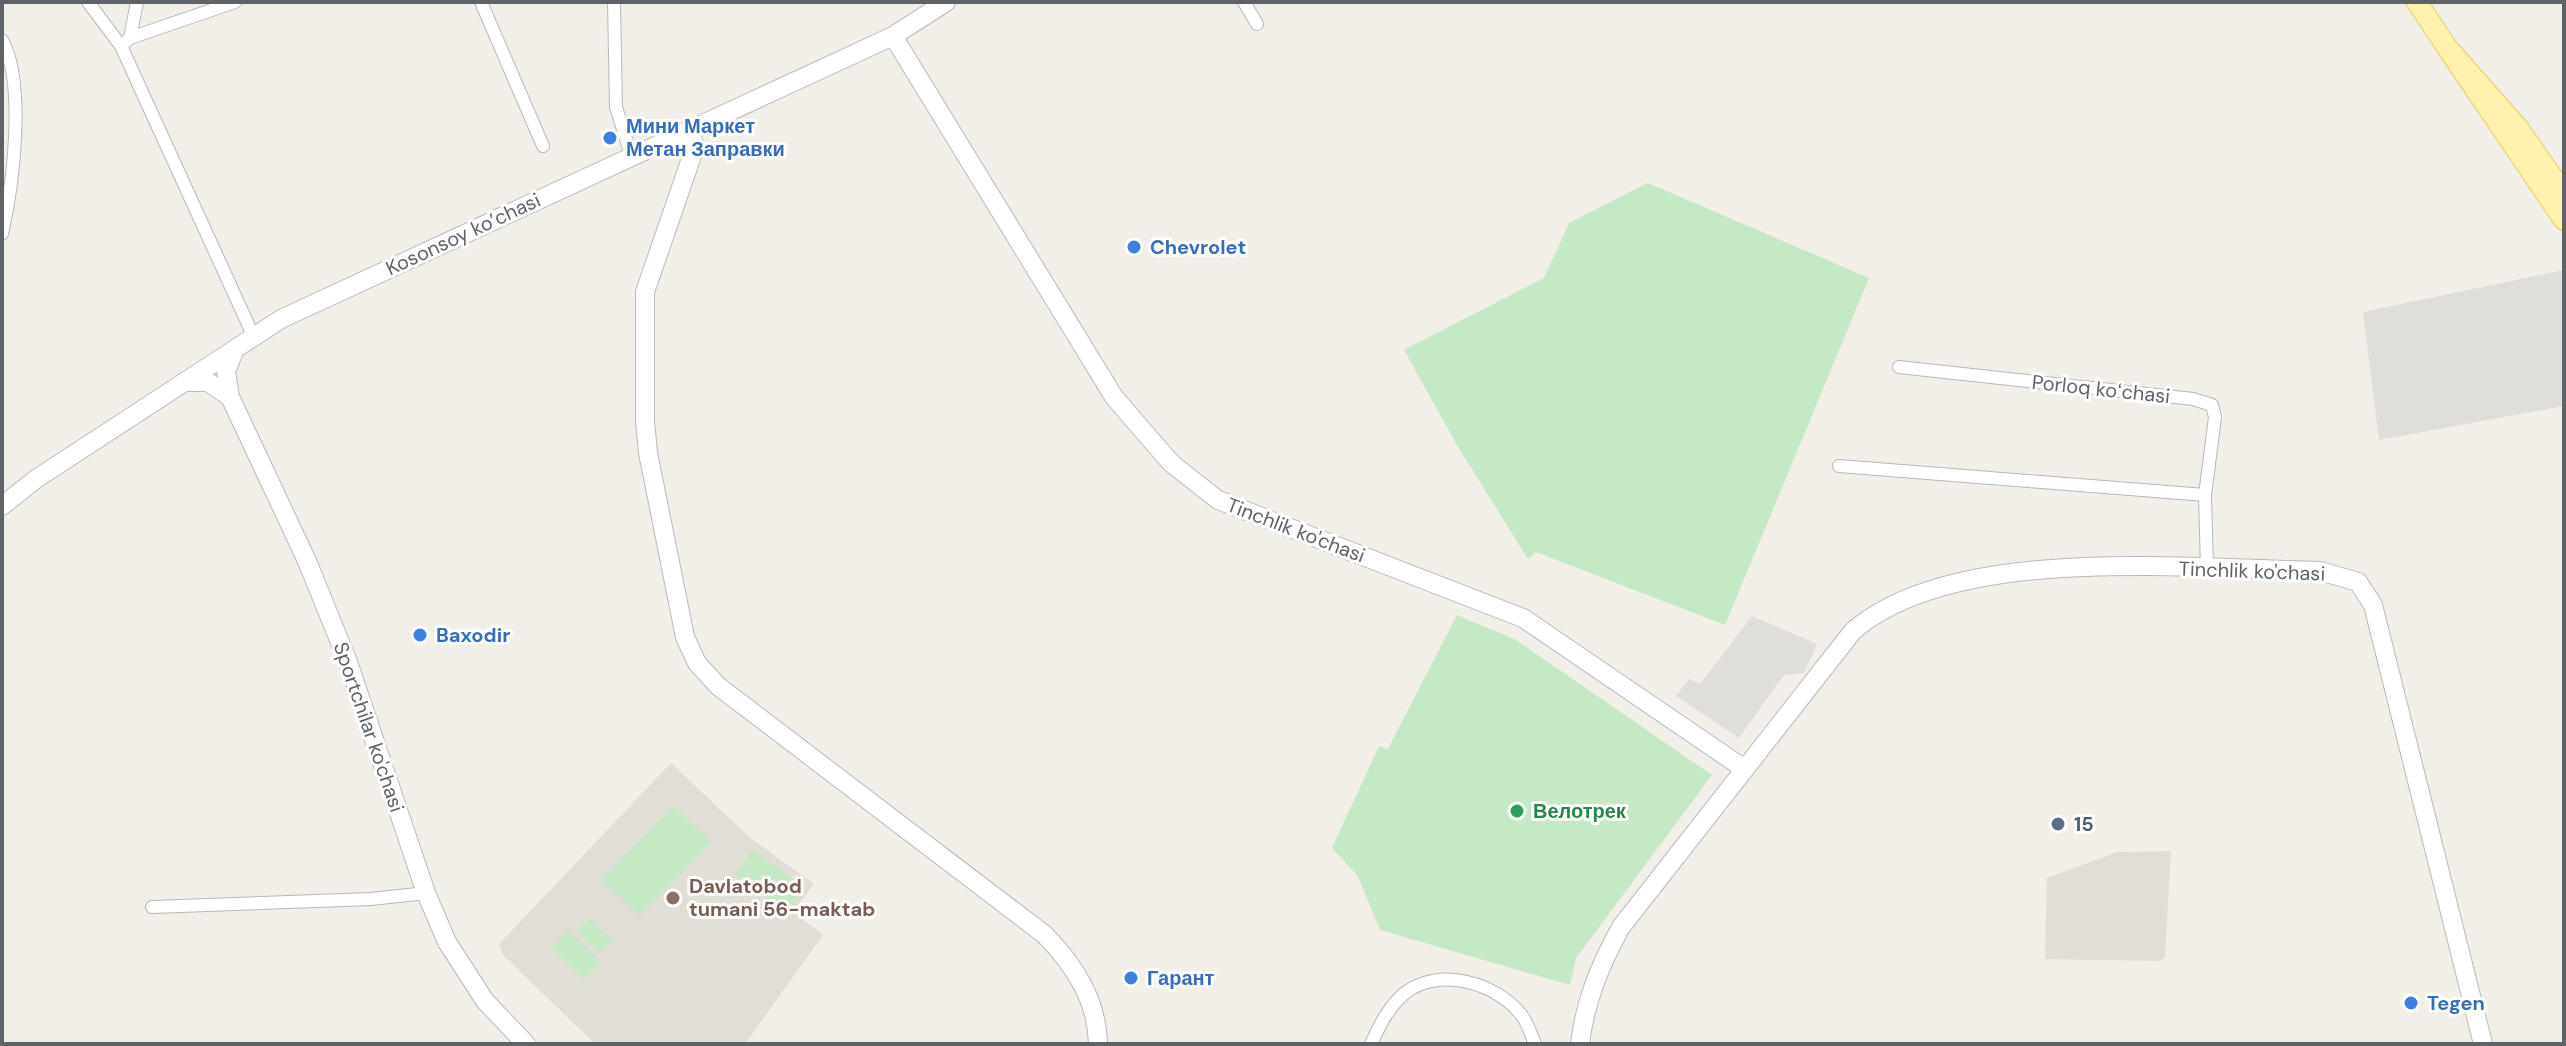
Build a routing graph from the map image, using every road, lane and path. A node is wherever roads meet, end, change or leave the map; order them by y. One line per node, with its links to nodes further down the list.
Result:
1 (88, 2): 12 (street)
2 (137, 2): 12 (street)
3 (235, 2): 12 (street)
4 (481, 2): 16 (street)
5 (614, 2): 17 (street)
6 (946, 2): 10 (street, Kosonsoy ko’chasi)
7 (1244, 2): 9 (street)
8 (2417, 2): 13 (main road)
9 (1257, 24)
10 (893, 36): 15 (street, Kosonsoy ko’chasi); 30 (street, Tinchlik ko'chasi)
11 (2, 40): 14 (street)
12 (125, 42): 21 (street)
13 (2446, 46): 18 (main road); 19 (main road)
14 (7, 107): 20 (street)
15 (690, 131): 17 (street, Kosonsoy ko’chasi); 34 (street)
16 (543, 146)
17 (632, 158): 21 (street, Kosonsoy ko’chasi)
18 (2564, 194)
19 (2564, 220)
20 (2, 234)
21 (253, 335): 22 (street, Kosonsoy ko’chasi)
22 (235, 349): 24 (street, Kosonsoy ko’chasi); 25 (street)
23 (1899, 367): 27 (street, Porloq koʻchasi)
24 (182, 383): 25 (street); 28 (street, Kosonsoy ko’chasi)
25 (230, 397): 31 (street, Sportchilar ko'chasi)
26 (1839, 466): 27 (street)
27 (2205, 495): 29 (street, Porloq koʻchasi)
28 (2, 506)
29 (2207, 569): 30 (street, Tinchlik ko'chasi); 38 (street, Tinchlik ko'chasi)
30 (1743, 768): 37 (street, Tinchlik ko'chasi)
31 (426, 893): 32 (street); 33 (street, Sportchilar ko'chasi)
32 (152, 907)
33 (526, 1044)
34 (1098, 1044)
35 (1371, 1044): 36 (street)
36 (1535, 1044)
37 (1580, 1044)
38 (2483, 1044)

